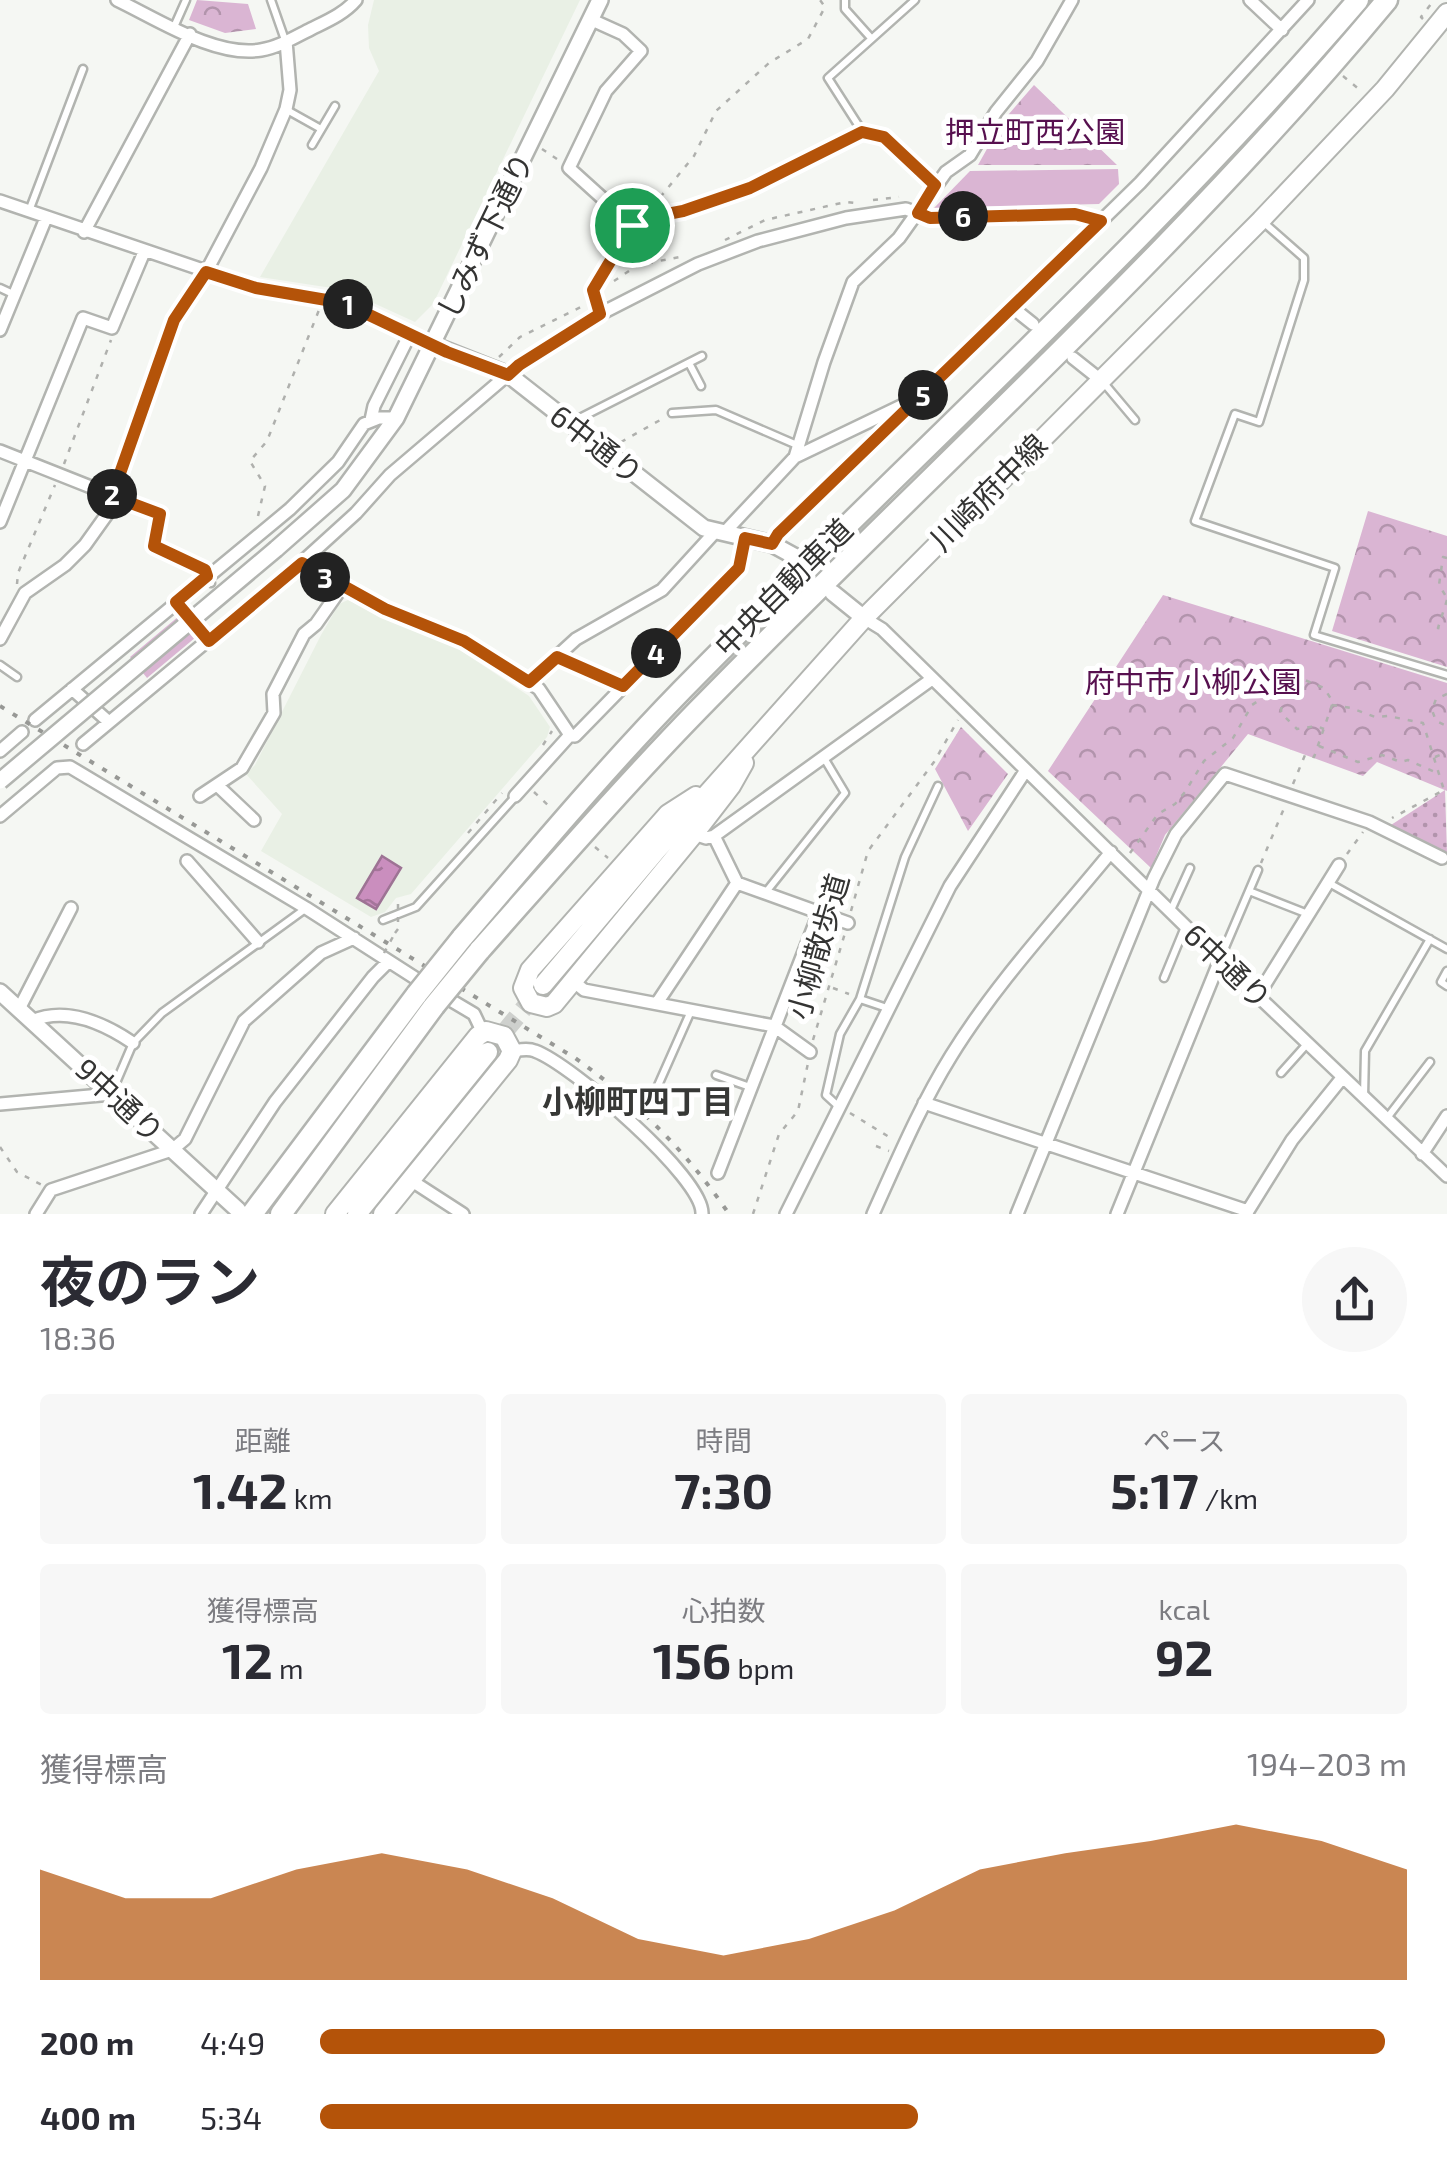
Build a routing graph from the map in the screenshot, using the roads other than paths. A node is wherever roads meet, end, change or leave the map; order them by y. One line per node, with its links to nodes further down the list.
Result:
1 (117, 0): 15 (street)
2 (186, 0): 15 (lane)
3 (271, 0): 19 (lane)
4 (356, 0): 19 (street)
5 (600, 0): 14 (street, しみず下通り)
6 (845, 0): 18 (lane)
7 (915, 0): 18 (lane)
8 (1072, 0): 26 (street)
9 (1250, 0): 16 (street)
10 (1308, 0): 16 (street)
11 (1358, 0): 124 (highway, 中央自動車道)
12 (1387, 0): 124 (highway, 中央自動車道)
13 (1447, 13): 31 (main road, 川崎府中線)
14 (592, 20): 33 (street); 44 (street, しみず下通り)
15 (174, 26): 17 (street)
16 (1282, 30): 32 (street)
17 (190, 34): 19 (street); 34 (street)
18 (870, 38): 24 (lane)
19 (286, 42): 22 (street)
20 (83, 69): 28 (lane)
21 (335, 106): 23 (lane)
22 (286, 109): 23 (lane); 36 (street)
23 (321, 129): 25 (lane)
24 (862, 132): 26 (street); 33 (street)
25 (312, 145)
26 (935, 185): 29 (street)
27 (0, 201): 28 (street, 6中通り)
28 (28, 211): 30 (street, 6中通り)
29 (918, 213): 32 (street); 40 (street); 58 (street)
30 (46, 218): 34 (street, 6中通り); 38 (street)
31 (1261, 220): 49 (main road, 川崎府中線); 77 (lane)
32 (1101, 221): 39 (street)
33 (632, 225): 40 (street)
34 (84, 232): 35 (street, 6中通り)
35 (144, 252): 36 (street, 6中通り); 59 (street)
36 (206, 272): 43 (street, 6中通り); 60 (street)
37 (0, 288): 38 (lane)
38 (15, 294): 42 (street)
39 (1013, 308): 41 (street); 51 (street)
40 (600, 314): 48 (street)
41 (1032, 324)
42 (0, 330)
43 (410, 334): 44 (street, 6中通り); 54 (street)
44 (434, 345): 48 (street, 6中通り); 53 (street, しみず下通り)
45 (702, 356): 47 (lane)
46 (1073, 358): 49 (street)
47 (689, 362): 50 (lane); 56 (lane)
48 (508, 375): 56 (street, 6中通り); 67 (street)
49 (1102, 381): 55 (lane); 72 (main road, 川崎府中線)
50 (701, 386)
51 (922, 396): 58 (street); 65 (lane)
52 (672, 413): 58 (lane)
53 (396, 418): 54 (street); 92 (street, しみず下通り, bridge)
54 (371, 420): 68 (street)
55 (1135, 420)
56 (569, 424): 63 (street, 6中通り)
57 (0, 451): 59 (street)
58 (796, 451): 63 (street)
59 (25, 461): 60 (street); 62 (street)
60 (112, 496): 61 (street); 73 (street)
61 (160, 514): 68 (lane)
62 (0, 522)
63 (720, 532): 64 (street, 6中通り); 75 (street)
64 (745, 538): 65 (street, 6中通り); 81 (street)
65 (772, 544): 66 (street, 6中通り)
66 (794, 556)
67 (302, 563): 69 (street); 74 (street)
68 (209, 579): 71 (street)
69 (342, 587): 80 (street); 93 (street)
70 (833, 593): 72 (street, 6中通り)
71 (176, 602): 74 (street); 82 (street)
72 (864, 618): 79 (street, 6中通り); 87 (main road, 川崎府中線)
73 (0, 639)
74 (209, 641): 84 (street)
75 (557, 657): 80 (street); 81 (street)
76 (0, 666): 78 (lane)
77 (1447, 675)
78 (17, 676)
79 (932, 679): 90 (street); 91 (street, 6中通り)
80 (529, 682): 86 (street)
81 (623, 686): 86 (street)
82 (72, 689): 83 (street); 84 (street)
83 (35, 720)
84 (110, 722): 88 (street)
85 (22, 732): 89 (street)
86 (570, 734): 96 (street)
87 (758, 736): 94 (main road, 川崎府中線); 100 (main road)
88 (83, 744)
89 (0, 752)
90 (824, 758): 101 (street); 111 (lane)
91 (1026, 770): 102 (street, 6中通り); 138 (street)
92 (0, 781)
93 (217, 784): 97 (street); 99 (street)
94 (716, 784): 130 (main road); 131 (main road, 川崎府中線)
95 (938, 786): 135 (lane)
96 (513, 789): 118 (lane)
97 (200, 796)
98 (0, 816): 114 (street)
99 (254, 820)
100 (694, 834): 101 (street); 130 (main road)
101 (714, 836): 108 (street)
102 (1111, 852): 110 (street, 6中通り); 156 (street)
103 (1442, 858): 110 (street)
104 (186, 861): 123 (street)
105 (1340, 865): 109 (street)
106 (1190, 868): 115 (lane)
107 (1258, 870): 112 (lane)
108 (737, 882): 111 (street); 137 (street)
109 (1328, 883): 117 (street); 122 (lane)
110 (1149, 889): 115 (street, 6中通り); 162 (street)
111 (766, 892): 116 (street)
112 (1249, 892): 117 (lane); 127 (lane)
113 (71, 908): 139 (street)
114 (306, 908): 121 (street); 123 (lane)
115 (1171, 911): 120 (street, 6中通り)
116 (818, 913): 119 (street); 142 (street)
117 (1308, 914): 134 (street)
118 (383, 920)
119 (848, 923)
120 (1186, 926): 127 (street, 6中通り); 129 (lane)
121 (354, 938): 126 (street); 163 (street)
122 (1430, 940): 125 (lane); 155 (lane)
123 (258, 942): 144 (lane)
124 (470, 944): 136 (highway, 中央自動車道, bridge)
125 (1447, 949)
126 (386, 957): 143 (street); 169 (street)
127 (1220, 960): 134 (street, 6中通り); 165 (street)
128 (1447, 971): 132 (lane)
129 (1164, 978)
130 (574, 981): 137 (street)
131 (544, 985)
132 (1447, 986)
133 (0, 992): 139 (street, 9中通り)
134 (1258, 997): 145 (street, 6中通り)
135 (860, 998): 138 (lane); 158 (lane)
136 (426, 1000): 170 (highway, 中央自動車道); 171 (highway, 中央自動車道)
137 (657, 1002): 140 (street)
138 (888, 1008): 158 (street)
139 (19, 1009): 141 (street, 9中通り)
140 (692, 1010): 142 (street); 159 (lane)
141 (32, 1021): 144 (street); 154 (street, 9中通り)
142 (774, 1026): 148 (street); 153 (street)
143 (482, 1033): 146 (main road); 175 (main road)
144 (133, 1044): 154 (lane)
145 (1307, 1044): 150 (lane); 152 (street, 6中通り)
146 (512, 1051): 168 (main road); 179 (street)
147 (488, 1052): 176 (main road)
148 (810, 1052)
149 (1430, 1062): 161 (lane)
150 (1281, 1073)
151 (716, 1075): 153 (lane)
152 (1342, 1078): 155 (street, 6中通り); 172 (street)
153 (751, 1087): 166 (street)
154 (112, 1094): 157 (street); 163 (street, 9中通り)
155 (1363, 1098): 161 (street, 6中通り)
156 (924, 1102): 162 (street); 181 (street)
157 (0, 1104)
158 (838, 1106): 180 (street)
159 (648, 1108)
160 (1447, 1116): 164 (street)
161 (1386, 1120): 164 (street, 6中通り)
162 (1047, 1143): 165 (street); 182 (street)
163 (172, 1150): 169 (street, 9中通り); 173 (street)
164 (1422, 1154): 167 (street, 6中通り)
165 (1135, 1171): 172 (street); 183 (street)
166 (718, 1173)
167 (1447, 1176)
168 (412, 1180): 177 (main road); 178 (street)
169 (216, 1192): 171 (street, 9中通り); 174 (street)
170 (284, 1210)
171 (245, 1212)
172 (1247, 1212)
173 (36, 1214)
174 (200, 1214)
175 (334, 1214)
176 (357, 1214)
177 (383, 1214)
178 (463, 1214)
179 (702, 1214)
180 (786, 1214)
181 (873, 1214)
182 (1016, 1214)
183 (1117, 1214)

